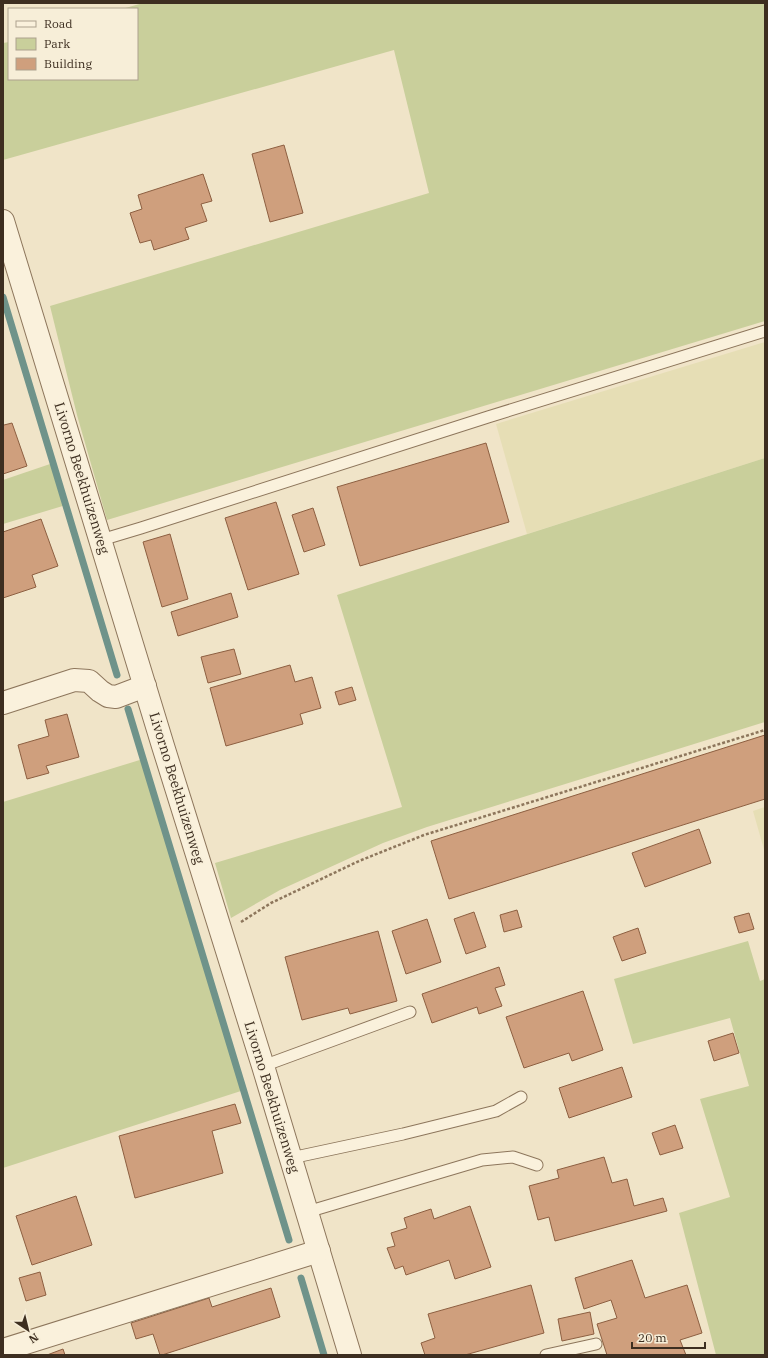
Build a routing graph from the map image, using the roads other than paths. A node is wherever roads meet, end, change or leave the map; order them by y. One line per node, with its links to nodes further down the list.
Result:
1 (3, 221): 3 (street, Livorno Beekhuizenweg)
2 (765, 331): 3 (lane)
3 (101, 540): 4 (street, Livorno Beekhuizenweg)
4 (145, 686): 5 (street); 7 (street, Livorno Beekhuizenweg)
5 (3, 703)
6 (410, 1012): 7 (lane)
7 (264, 1066): 9 (street, Livorno Beekhuizenweg)
8 (521, 1097): 9 (lane)
9 (291, 1158): 11 (street, Livorno Beekhuizenweg)
10 (537, 1165): 11 (lane)
11 (307, 1212): 12 (street, Livorno Beekhuizenweg)
12 (319, 1251): 14 (street); 15 (street, Livorno Beekhuizenweg)
13 (596, 1344): 16 (lane)
14 (3, 1350)
15 (350, 1355)
16 (546, 1355)

